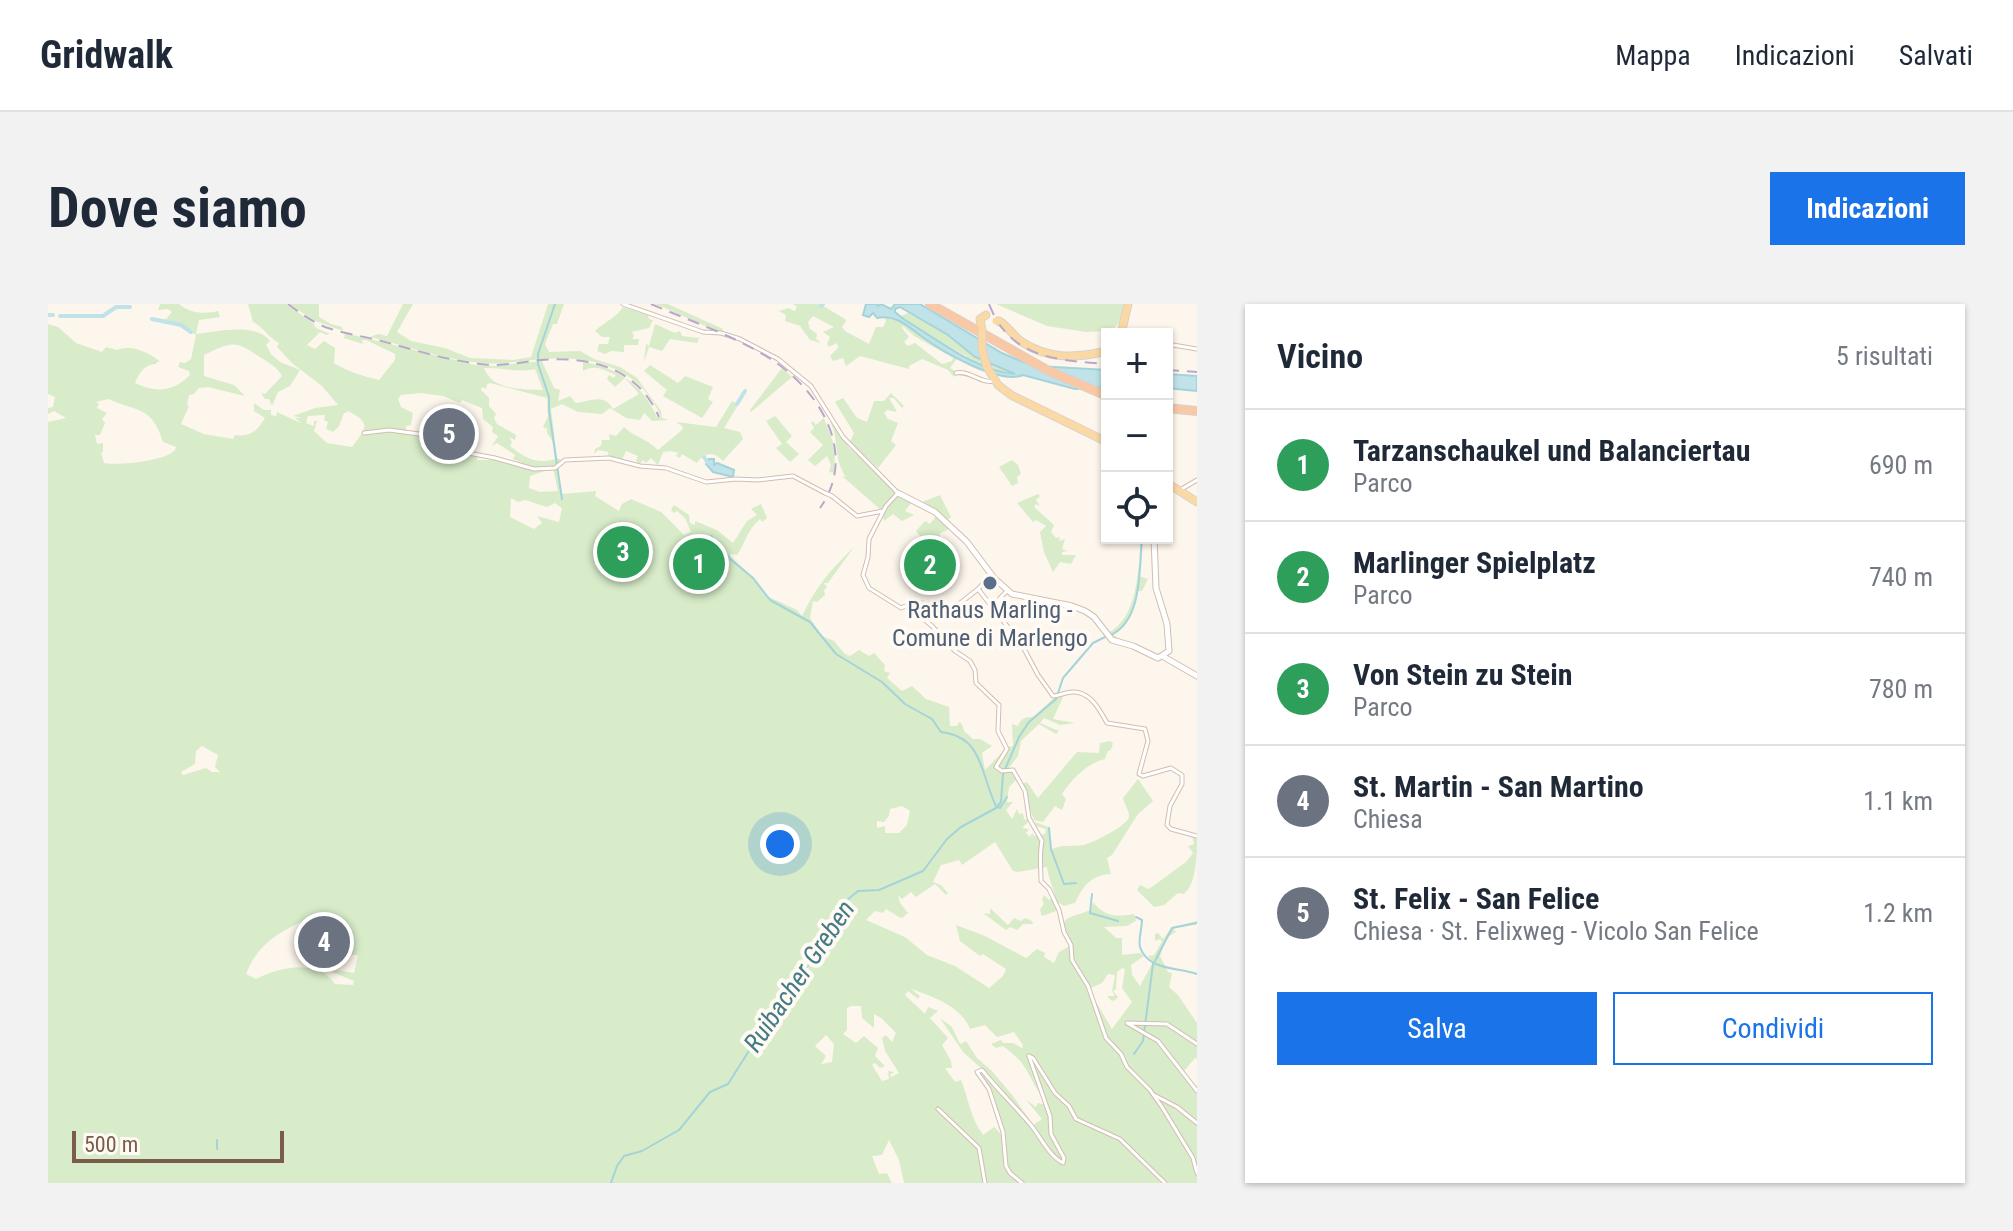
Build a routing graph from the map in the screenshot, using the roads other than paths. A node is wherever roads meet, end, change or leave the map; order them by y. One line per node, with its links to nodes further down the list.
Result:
1 (623, 304): 19 (street)
2 (933, 304): 10 (highway); 11 (highway)
3 (1128, 304): 4 (main road)
4 (1123, 328)
5 (1173, 345): 6 (street)
6 (1197, 349)
7 (1101, 352): 9 (main road, bridge)
8 (956, 373): 9 (street)
9 (991, 375): 15 (main road)
10 (1101, 394)
11 (1101, 395)
12 (1173, 409): 13 (highway)
13 (1197, 411)
14 (364, 433): 21 (street, bridge)
15 (1101, 439)
16 (1197, 480): 18 (street)
17 (1173, 486): 18 (main road)
18 (1180, 490): 20 (main road)
19 (898, 493): 21 (street); 23 (street)
20 (1197, 502)
21 (883, 511): 26 (street)
22 (1154, 544): 28 (street)
23 (991, 575): 24 (street); 25 (street)
24 (978, 589): 26 (street); 27 (street)
25 (1008, 590): 27 (street); 28 (street)
26 (908, 606): 33 (street)
27 (995, 609): 30 (street)
28 (1165, 656): 29 (street)
29 (1197, 676)
30 (1197, 836)
31 (1197, 1044): 32 (street)
32 (1197, 1091)
33 (1154, 1095): 35 (street); 36 (street)
34 (938, 1109): 38 (street)
35 (1197, 1123)
36 (1197, 1173)
37 (1158, 1181): 39 (street); 40 (street)
38 (985, 1183)
39 (1022, 1183)
40 (1165, 1183)

